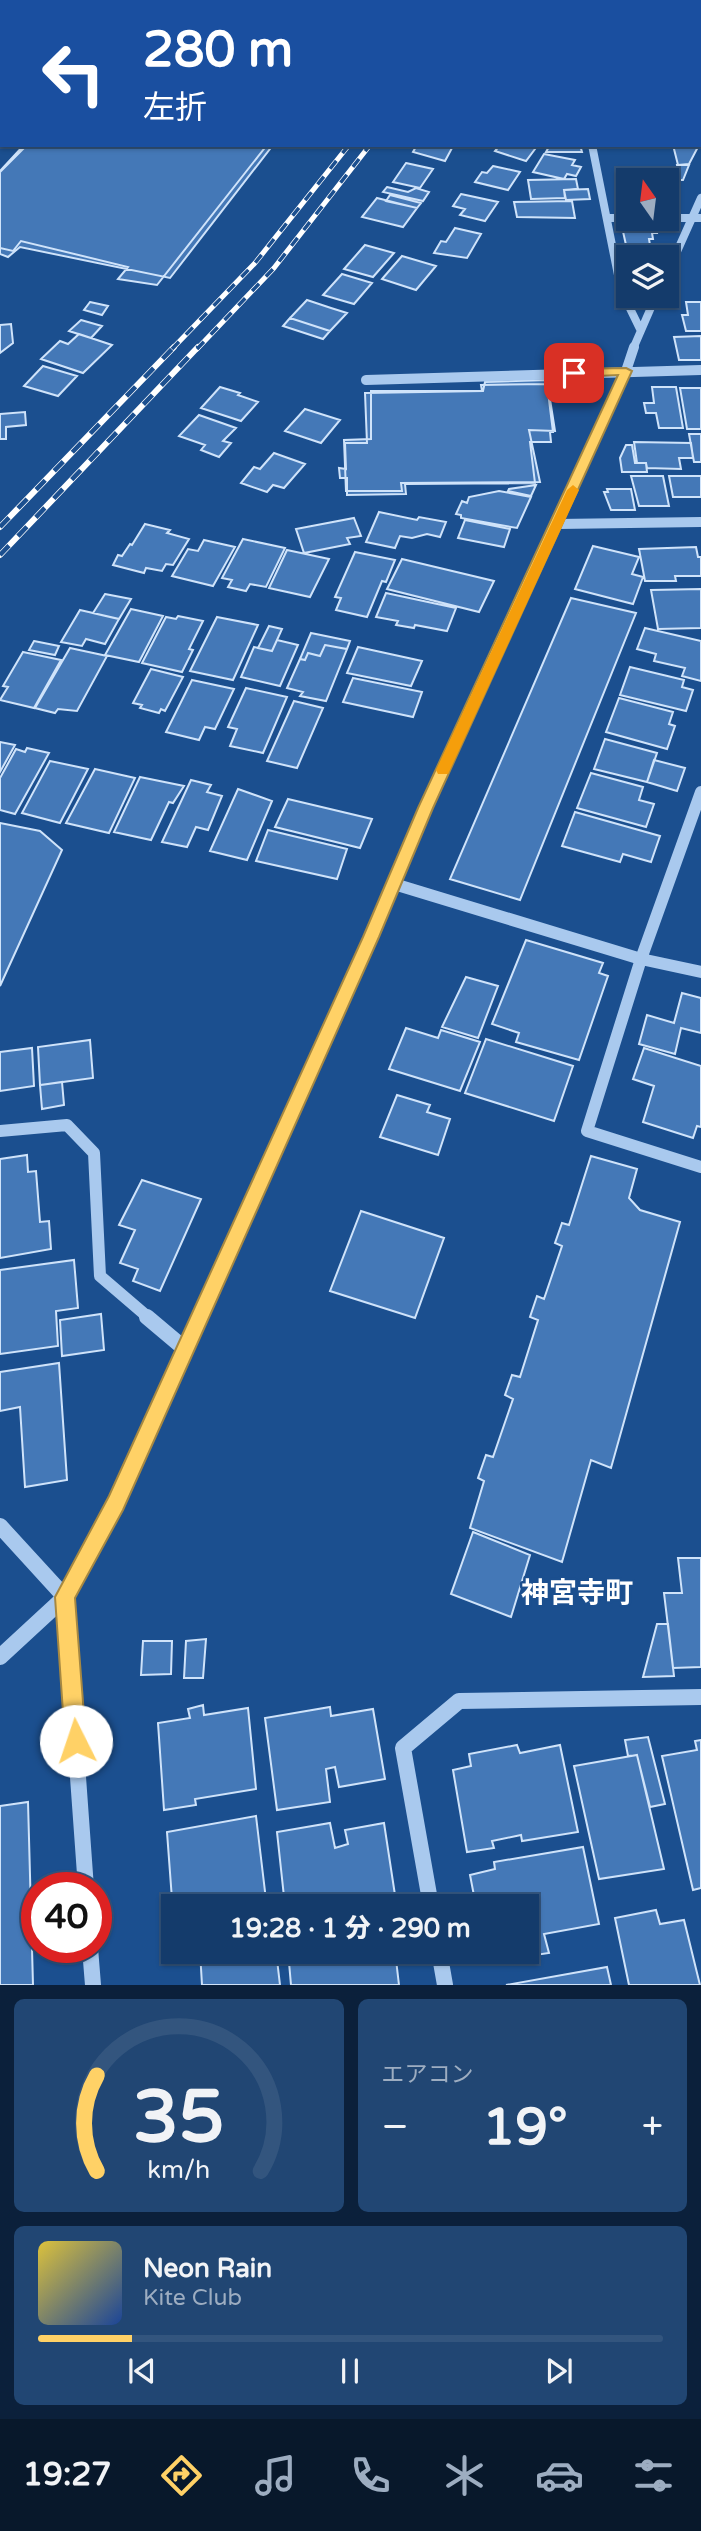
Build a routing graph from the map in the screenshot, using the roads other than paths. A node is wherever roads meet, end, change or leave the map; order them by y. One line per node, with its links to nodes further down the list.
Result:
1 (592, 147): 3 (street)
2 (701, 198): 6 (street)
3 (608, 218): 4 (street); 9 (street)
4 (616, 218)
5 (679, 218): 6 (street)
6 (697, 218): 7 (street)
7 (679, 252)
8 (650, 308): 9 (street)
9 (640, 329): 11 (street)
10 (701, 370): 11 (street)
11 (626, 371): 12 (street); 14 (street)
12 (366, 380)
13 (701, 522): 14 (street)
14 (558, 524): 17 (street)
15 (701, 792): 16 (street)
16 (698, 809): 18 (street)
17 (394, 884): 18 (street); 22 (street)
18 (641, 959): 19 (street); 21 (street)
19 (701, 972)
20 (0, 1131): 22 (street)
21 (701, 1167)
22 (185, 1349): 24 (street)
23 (0, 1526): 24 (street)
24 (65, 1597): 25 (street); 27 (street)
25 (0, 1657)
26 (701, 1697): 28 (street)
27 (85, 1872)
28 (429, 1894)
29 (91, 1963): 31 (street)
30 (441, 1964): 32 (street)
31 (93, 1985)
32 (445, 1985)

